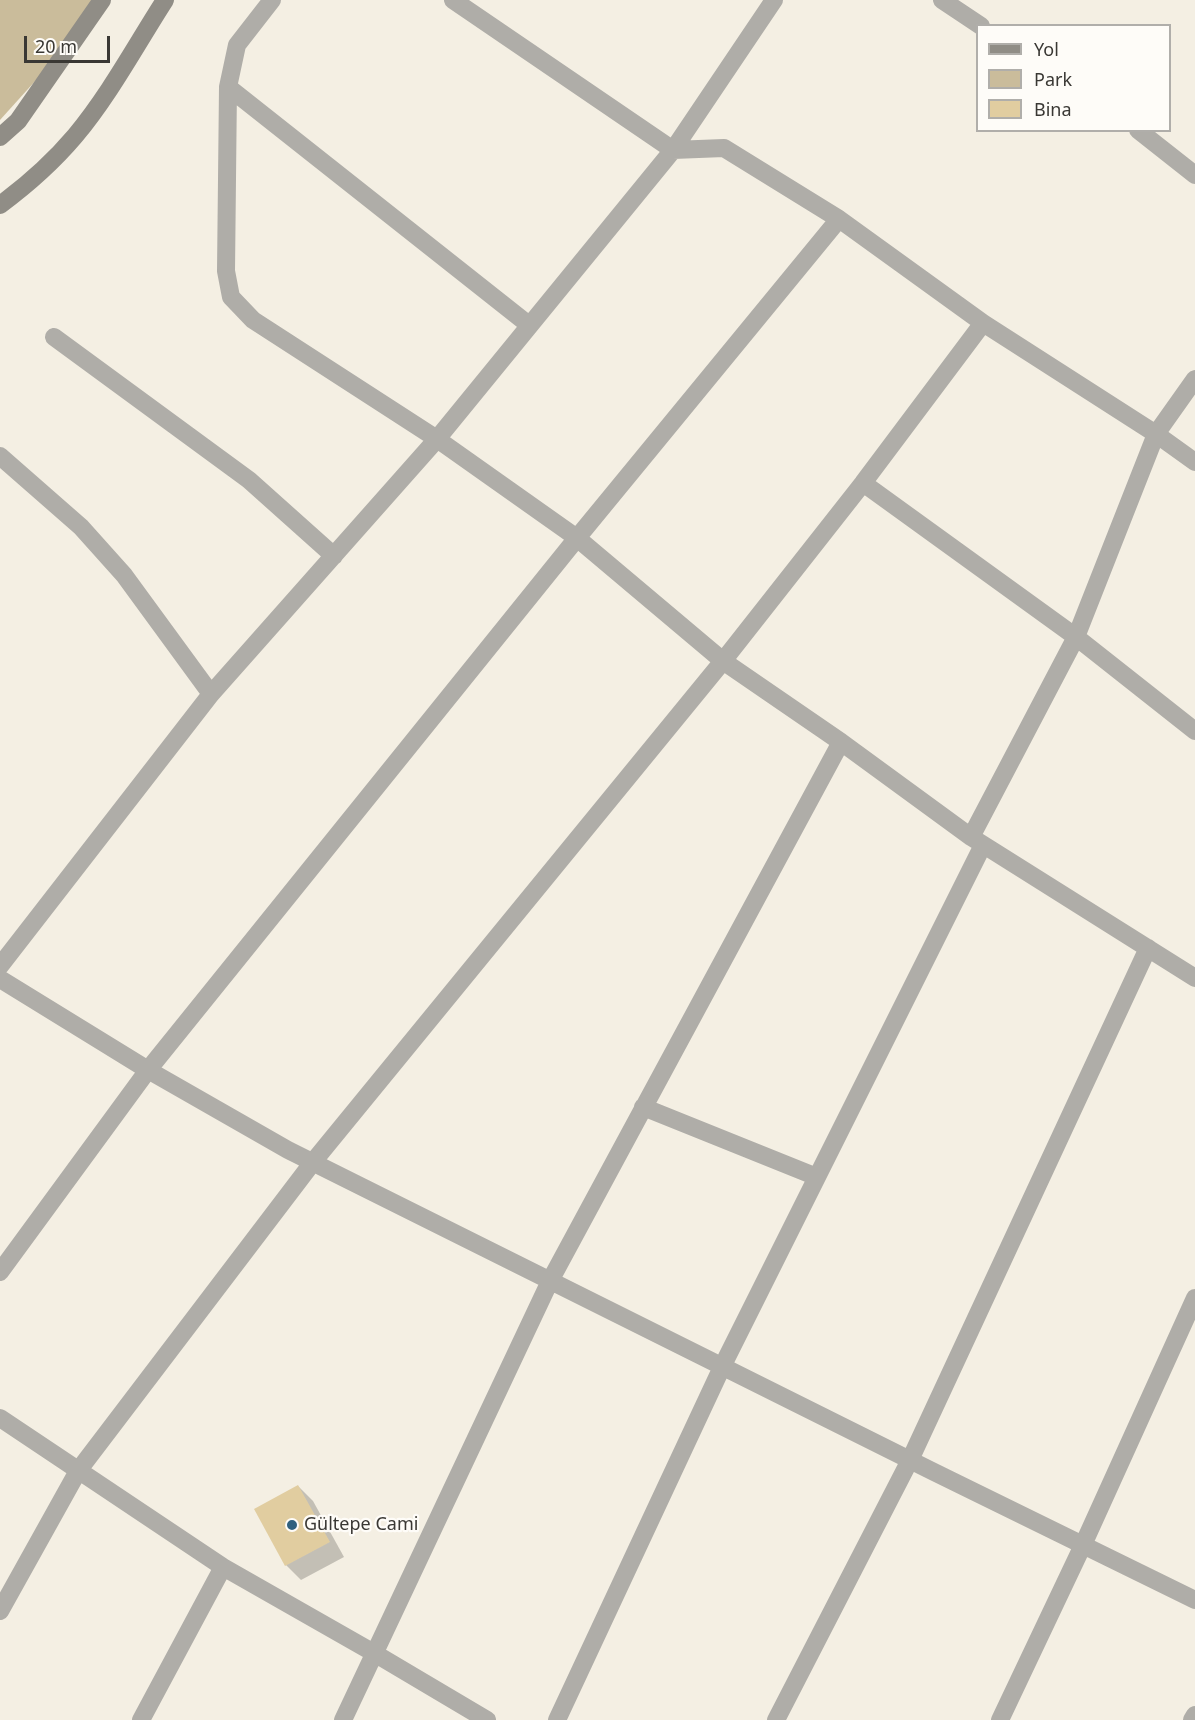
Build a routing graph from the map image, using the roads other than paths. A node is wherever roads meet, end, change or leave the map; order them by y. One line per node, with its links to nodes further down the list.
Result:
1 (102, 0): 10 (main road)
2 (165, 0): 13 (main road)
3 (272, 0): 8 (street)
4 (453, 0): 11 (street)
5 (774, 0): 11 (street)
6 (942, 0): 7 (street)
7 (978, 24)
8 (228, 87): 16 (street); 20 (street)
9 (1141, 132): 12 (street)
10 (0, 137)
11 (673, 150): 14 (street); 16 (street)
12 (1195, 174)
13 (0, 205)
14 (839, 219): 15 (street); 24 (street)
15 (982, 323): 19 (street); 23 (street)
16 (529, 325): 20 (street)
17 (54, 336): 25 (street)
18 (1195, 379): 19 (street)
19 (1156, 434): 22 (street); 26 (street)
20 (437, 438): 24 (street); 25 (street)
21 (0, 456): 28 (street)
22 (1195, 462)
23 (863, 483): 26 (street); 27 (street)
24 (577, 538): 27 (street); 36 (street)
25 (334, 556): 28 (street)
26 (1076, 637): 29 (street); 31 (street)
27 (723, 661): 30 (street); 38 (street)
28 (211, 694): 33 (street)
29 (1195, 731)
30 (841, 742): 31 (street); 37 (street)
31 (977, 841): 32 (street); 39 (street)
32 (1148, 948): 34 (street); 45 (street)
33 (0, 966)
34 (1195, 978)
35 (0, 979): 36 (street)
36 (148, 1070): 38 (street); 40 (street)
37 (643, 1107): 39 (street); 41 (street)
38 (313, 1162): 41 (street); 46 (street)
39 (817, 1177): 43 (street)
40 (0, 1272)
41 (550, 1281): 43 (street); 51 (street)
42 (1195, 1298): 47 (street)
43 (722, 1367): 45 (street); 56 (street)
44 (0, 1418): 46 (street)
45 (910, 1460): 47 (street); 57 (street)
46 (78, 1471): 48 (street); 50 (street)
47 (1083, 1545): 49 (street); 58 (street)
48 (223, 1567): 51 (street); 53 (street)
49 (1195, 1600)
50 (0, 1611)
51 (374, 1653): 54 (street); 55 (street)
52 (1195, 1715): 59 (street)
53 (141, 1720)
54 (343, 1720)
55 (487, 1720)
56 (557, 1720)
57 (776, 1720)
58 (1000, 1720)
59 (1192, 1720)

